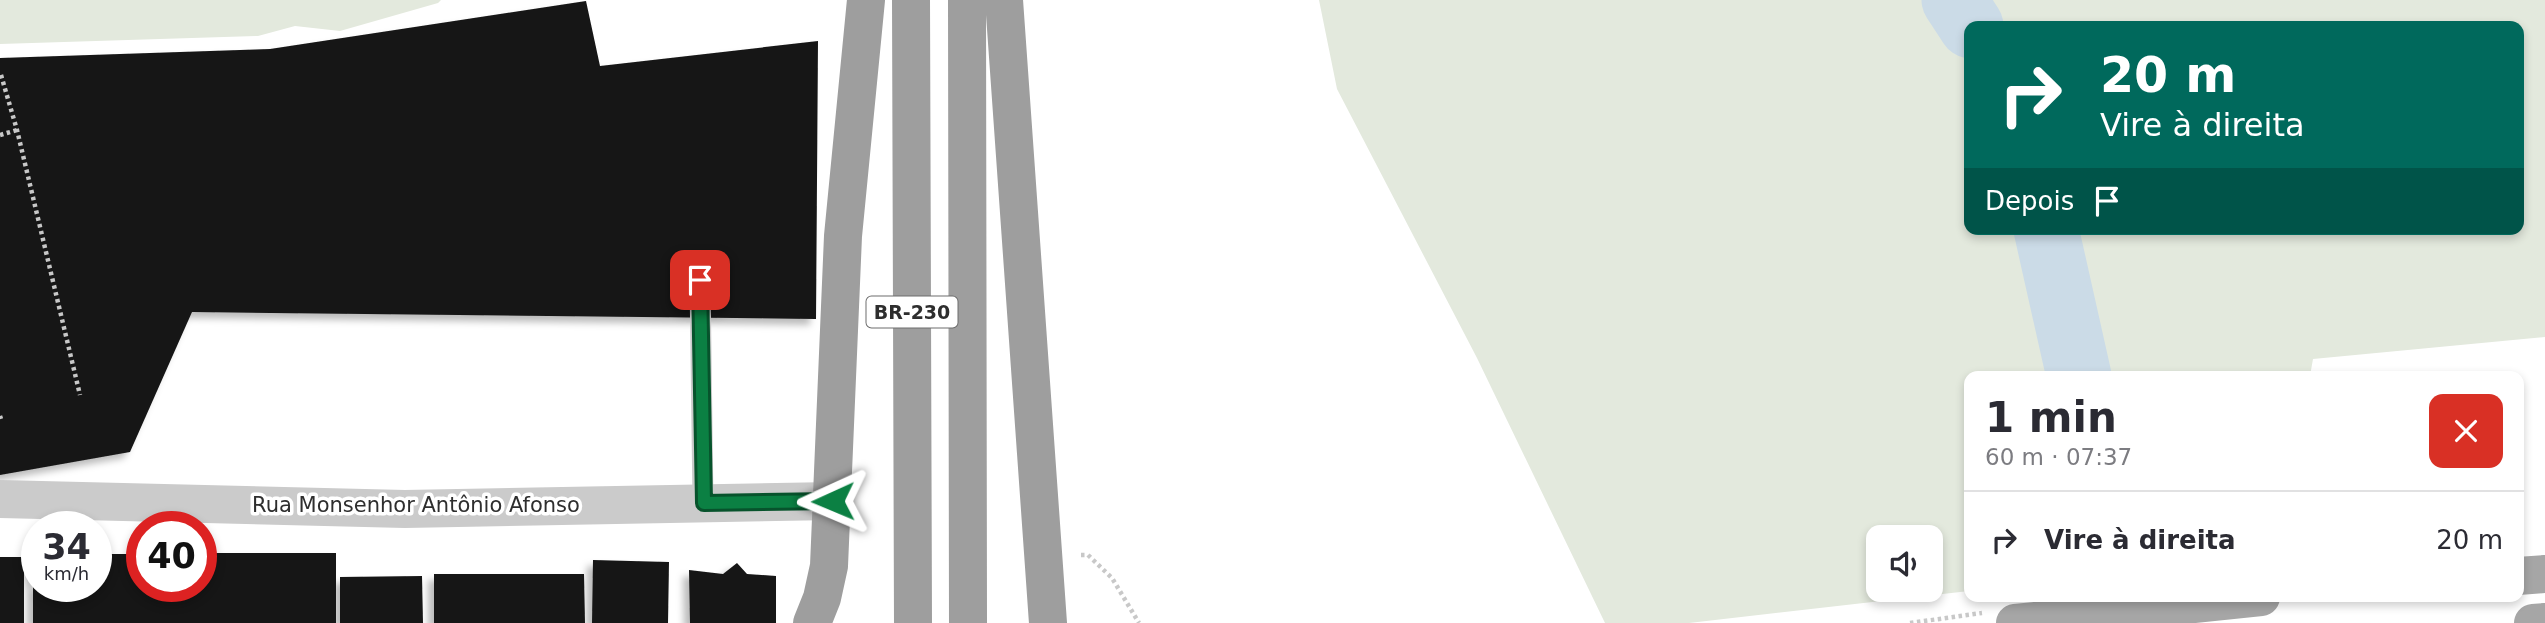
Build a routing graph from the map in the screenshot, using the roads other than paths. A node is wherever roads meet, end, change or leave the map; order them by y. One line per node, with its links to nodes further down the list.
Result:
1 (866, 0): 7 (highway)
2 (912, 0): 15 (highway, BR-230)
3 (967, 0): 16 (highway, BR-230)
4 (1004, 0): 17 (highway)
5 (700, 280): 8 (lane)
6 (0, 499): 8 (street, Rua Monsenhor Antônio Afonso)
7 (833, 501): 8 (street, Rua Monsenhor Antônio Afonso); 14 (highway)
8 (704, 503)
9 (2545, 574): 10 (main road)
10 (2524, 576)
11 (2203, 602): 12 (main road)
12 (2016, 618)
13 (2545, 622): 18 (main road)
14 (812, 623)
15 (913, 623)
16 (968, 623)
17 (1048, 623)
18 (2533, 623)

